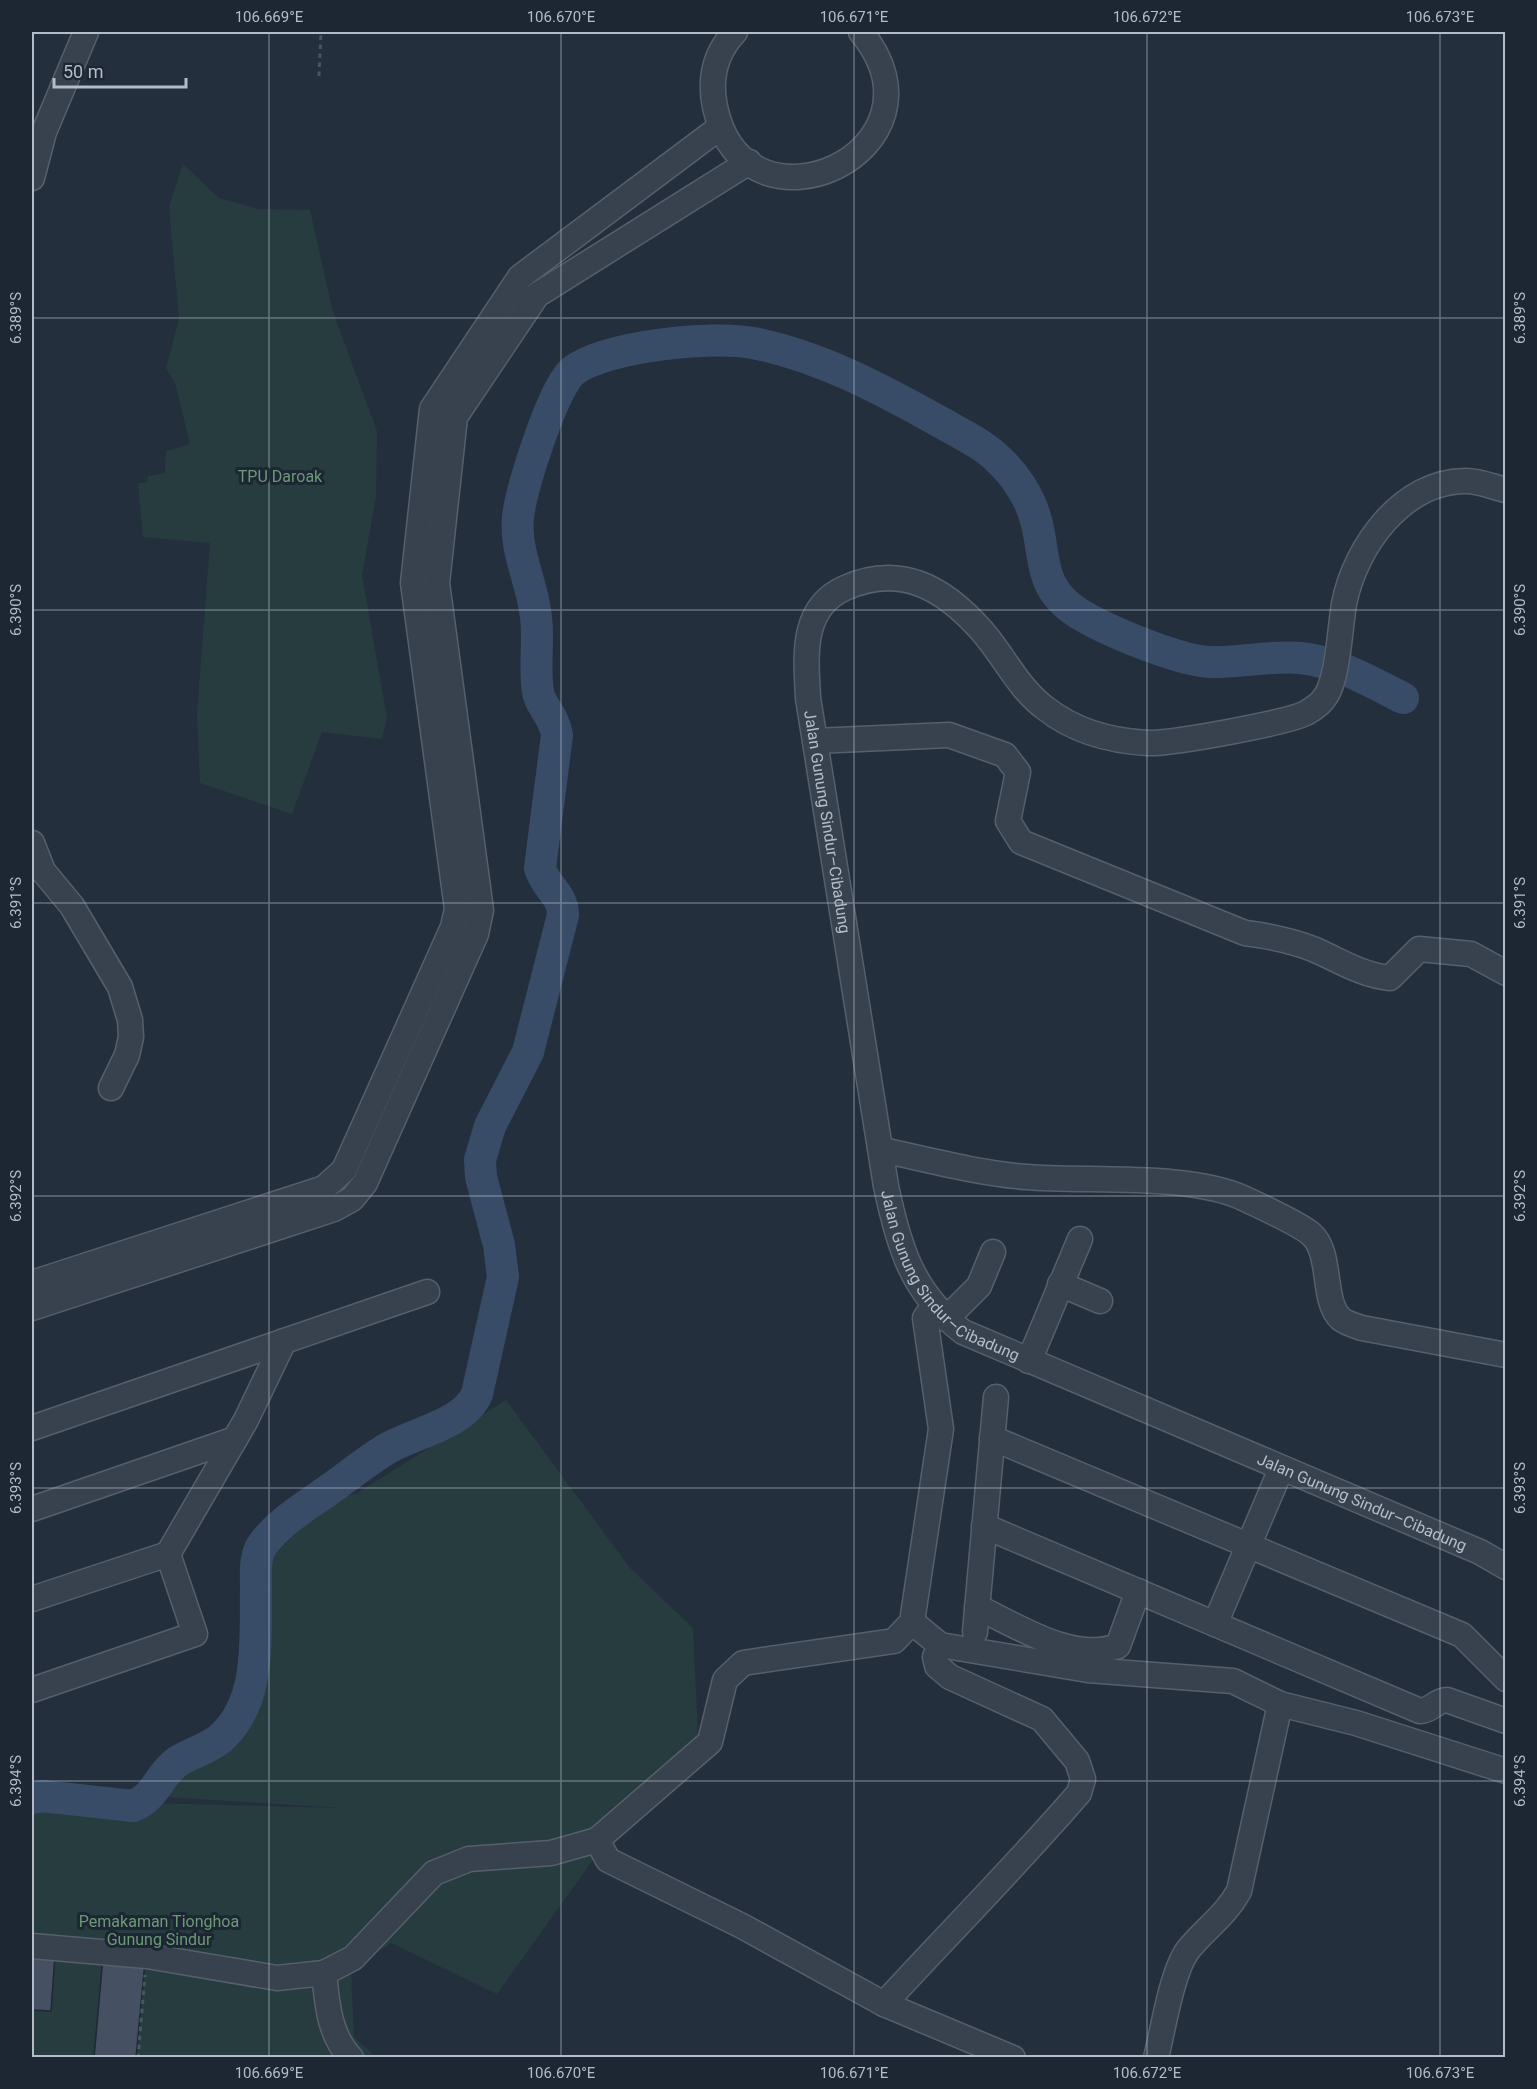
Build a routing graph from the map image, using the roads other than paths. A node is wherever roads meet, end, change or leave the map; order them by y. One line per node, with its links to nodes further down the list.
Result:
1 (86, 32): 6 (street)
2 (735, 32): 4 (street)
3 (875, 36): 5 (street)
4 (720, 128): 5 (street); 15 (street)
5 (749, 162): 19 (street)
6 (32, 178)
7 (1506, 490): 8 (street, Jalan Gunung Sindur–Cibadung)
8 (815, 741): 10 (street); 12 (street, Jalan Gunung Sindur–Cibadung)
9 (32, 843): 11 (street)
10 (1506, 973)
11 (111, 1088)
12 (882, 1150): 20 (street, Jalan Gunung Sindur–Cibadung); 22 (street)
13 (1080, 1239): 16 (street)
14 (993, 1252): 20 (street)
15 (32, 1283)
16 (1060, 1284): 18 (street); 23 (street)
17 (427, 1292): 21 (street)
18 (1100, 1301)
19 (32, 1308)
20 (940, 1312): 23 (street, Jalan Gunung Sindur–Cibadung); 37 (street)
21 (284, 1341): 25 (street); 27 (street)
22 (1506, 1355)
23 (1029, 1360): 28 (street, Jalan Gunung Sindur–Cibadung)
24 (996, 1397): 26 (street)
25 (32, 1428)
26 (992, 1438): 30 (street); 31 (street)
27 (235, 1439): 29 (street); 32 (street)
28 (1281, 1468): 31 (street); 33 (street, Jalan Gunung Sindur–Cibadung)
29 (32, 1509)
30 (984, 1526): 34 (street); 36 (street)
31 (1248, 1545): 38 (street); 41 (street)
32 (168, 1554): 35 (street); 42 (street)
33 (1506, 1567)
34 (1138, 1591): 36 (street); 38 (street)
35 (32, 1599)
36 (977, 1607): 39 (street)
37 (912, 1622): 40 (street); 46 (street)
38 (1215, 1624): 44 (street)
39 (975, 1632)
40 (940, 1645): 43 (street); 49 (street)
41 (1506, 1679)
42 (32, 1689)
43 (1280, 1704): 45 (street); 52 (street)
44 (1506, 1721)
45 (1506, 1771)
46 (597, 1840): 48 (street); 49 (street)
47 (32, 1946): 48 (street)
48 (324, 1973): 50 (street)
49 (884, 2004): 51 (street)
50 (351, 2058)
51 (1013, 2058)
52 (1156, 2058)

